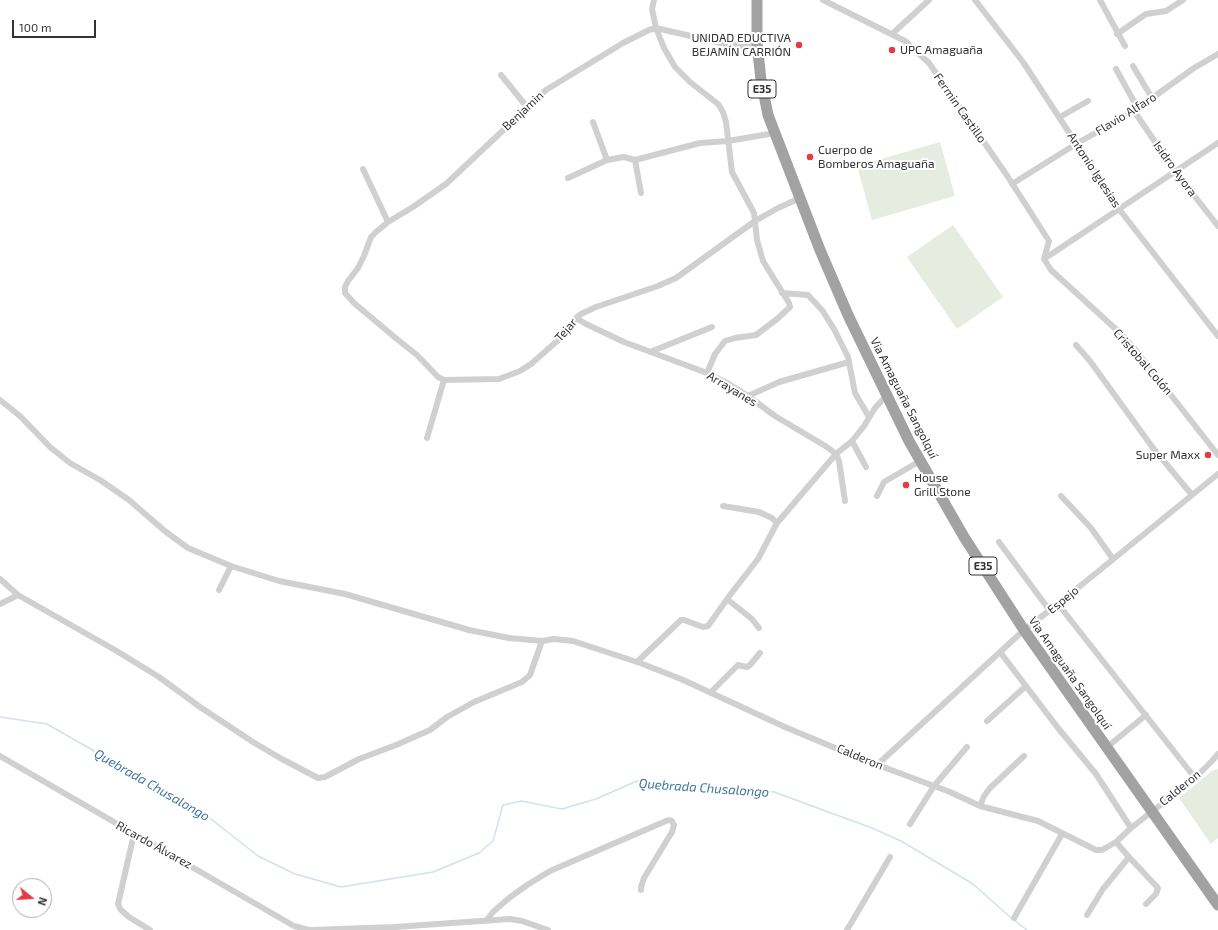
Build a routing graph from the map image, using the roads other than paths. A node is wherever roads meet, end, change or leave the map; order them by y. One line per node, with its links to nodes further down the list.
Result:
1 (654, 0): 8 (street)
2 (757, 0): 11 (highway, Via Amaguaña Sangolquí / E35)
3 (823, 0): 9 (street, Fermin Castillo)
4 (929, 0): 9 (street)
5 (975, 0): 21 (street, Antonio Iglesias)
6 (1100, 0): 10 (street)
7 (1183, 0): 10 (street)
8 (656, 28): 11 (street); 19 (street, Benjamin); 24 (street)
9 (892, 34): 32 (street, Fermin Castillo)
10 (1117, 34): 12 (street)
11 (757, 43): 23 (highway, Via Amaguaña Sangolquí / E35)
12 (1125, 46)
13 (1218, 54): 17 (street, Flavio Alfaro)
14 (1133, 66): 17 (street)
15 (1116, 69): 20 (street, Isidro Ayora)
16 (501, 75): 19 (street)
17 (1152, 98): 20 (street, Flavio Alfaro)
18 (1088, 101): 21 (street)
19 (527, 107): 37 (street, Benjamin)
20 (1136, 110): 26 (street, Flavio Alfaro); 30 (street, Isidro Ayora)
21 (1060, 117): 26 (street, Antonio Iglesias)
22 (593, 122): 27 (street)
23 (775, 133): 24 (street); 34 (highway, Via Amaguaña Sangolquí / E35)
24 (728, 141): 28 (street); 36 (street)
25 (1218, 143): 30 (street)
26 (1076, 144): 32 (street, Flavio Alfaro); 35 (street, Antonio Iglesias)
27 (607, 160): 28 (street); 31 (street)
28 (635, 160): 33 (street)
29 (363, 169): 37 (street)
30 (1175, 171): 35 (street); 38 (street, Isidro Ayora)
31 (568, 178)
32 (1012, 184): 39 (street, Fermin Castillo)
33 (641, 193)
34 (800, 198): 36 (street, Tejar); 51 (highway, Via Amaguaña Sangolquí / E35)
35 (1119, 209): 40 (street); 45 (street, Antonio Iglesias)
36 (755, 221): 42 (street); 43 (street, Tejar)
37 (388, 222): 50 (street, Benjamin)
38 (1218, 226)
39 (1049, 241): 40 (street, Fermin Castillo); 41 (street)
40 (1055, 250): 41 (street)
41 (1044, 259): 58 (street, Cristobal Colón)
42 (782, 293): 48 (street); 49 (street)
43 (576, 318): 47 (street, Arrayanes); 50 (street, Tejar)
44 (712, 326): 47 (street)
45 (1218, 336)
46 (1076, 346): 62 (street)
47 (650, 352): 49 (street, Arrayanes)
48 (849, 362): 52 (street); 54 (street)
49 (706, 373): 52 (street, Arrayanes)
50 (444, 380): 55 (street)
51 (887, 395): 54 (street); 59 (highway, Via Amaguaña Sangolquí / E35)
52 (748, 396): 57 (street, Arrayanes)
53 (0, 400): 70 (street, Calderon)
54 (869, 417): 56 (street)
55 (427, 438)
56 (852, 441): 57 (street); 60 (street)
57 (836, 454): 65 (street); 67 (street)
58 (1218, 455)
59 (920, 461): 63 (street); 79 (highway, Via Amaguaña Sangolquí / E35)
60 (866, 467)
61 (1218, 474): 62 (street, Espejo)
62 (1192, 495): 69 (street, Espejo)
63 (877, 496)
64 (1060, 496): 69 (street)
65 (845, 501)
66 (723, 506): 67 (street)
67 (777, 524): 74 (street)
68 (999, 542): 77 (street)
69 (1113, 559): 76 (street, Espejo)
70 (231, 566): 72 (street); 80 (street, Calderon)
71 (2, 580): 73 (street)
72 (219, 590)
73 (18, 595): 75 (street); 80 (street)
74 (727, 599): 78 (street); 83 (street)
75 (0, 604)
76 (1058, 604): 77 (street, Espejo); 86 (street)
77 (1050, 611): 79 (street, Espejo)
78 (759, 628)
79 (1024, 630): 81 (street, Espejo); 89 (highway, Via Amaguaña Sangolquí / E35)
80 (542, 641): 83 (street, Calderon)
81 (1000, 652): 84 (street); 94 (street, Espejo)
82 (760, 653): 85 (street)
83 (636, 662): 85 (street, Calderon)
84 (1026, 686): 87 (street); 100 (street)
85 (711, 692): 94 (street, Calderon)
86 (1146, 715): 89 (street); 95 (street)
87 (987, 721)
88 (967, 747): 96 (street)
89 (1106, 748): 98 (highway, Via Amaguaña Sangolquí / E35)
90 (1218, 754): 93 (street, Calderon)
91 (0, 756): 101 (street, Ricardo Álvarez)
92 (1024, 756): 97 (street)
93 (1216, 761): 95 (street, Calderon)
94 (877, 765): 96 (street, Calderon)
95 (1195, 778): 98 (street, Calderon)
96 (934, 786): 97 (street, Calderon); 99 (street)
97 (980, 806): 102 (street, Calderon)
98 (1151, 812): 100 (street, Calderon); 108 (highway, Via Amaguaña Sangolquí / E35)
99 (910, 824)
100 (1130, 828): 103 (street, Calderon)
101 (134, 834): 112 (street); 113 (street, Ricardo Álvarez)
102 (1062, 834): 103 (street, Calderon); 110 (street)
103 (1116, 842): 105 (street)
104 (890, 857): 115 (street)
105 (1129, 857): 107 (street); 109 (street)
106 (641, 890): 111 (street)
107 (1146, 904)
108 (1218, 905)
109 (1087, 915)
110 (1014, 918)
111 (486, 921): 113 (street, Ricardo Álvarez); 114 (street, Ricardo Álvarez)
112 (150, 930)
113 (310, 930)
114 (548, 930)
115 (848, 930)

